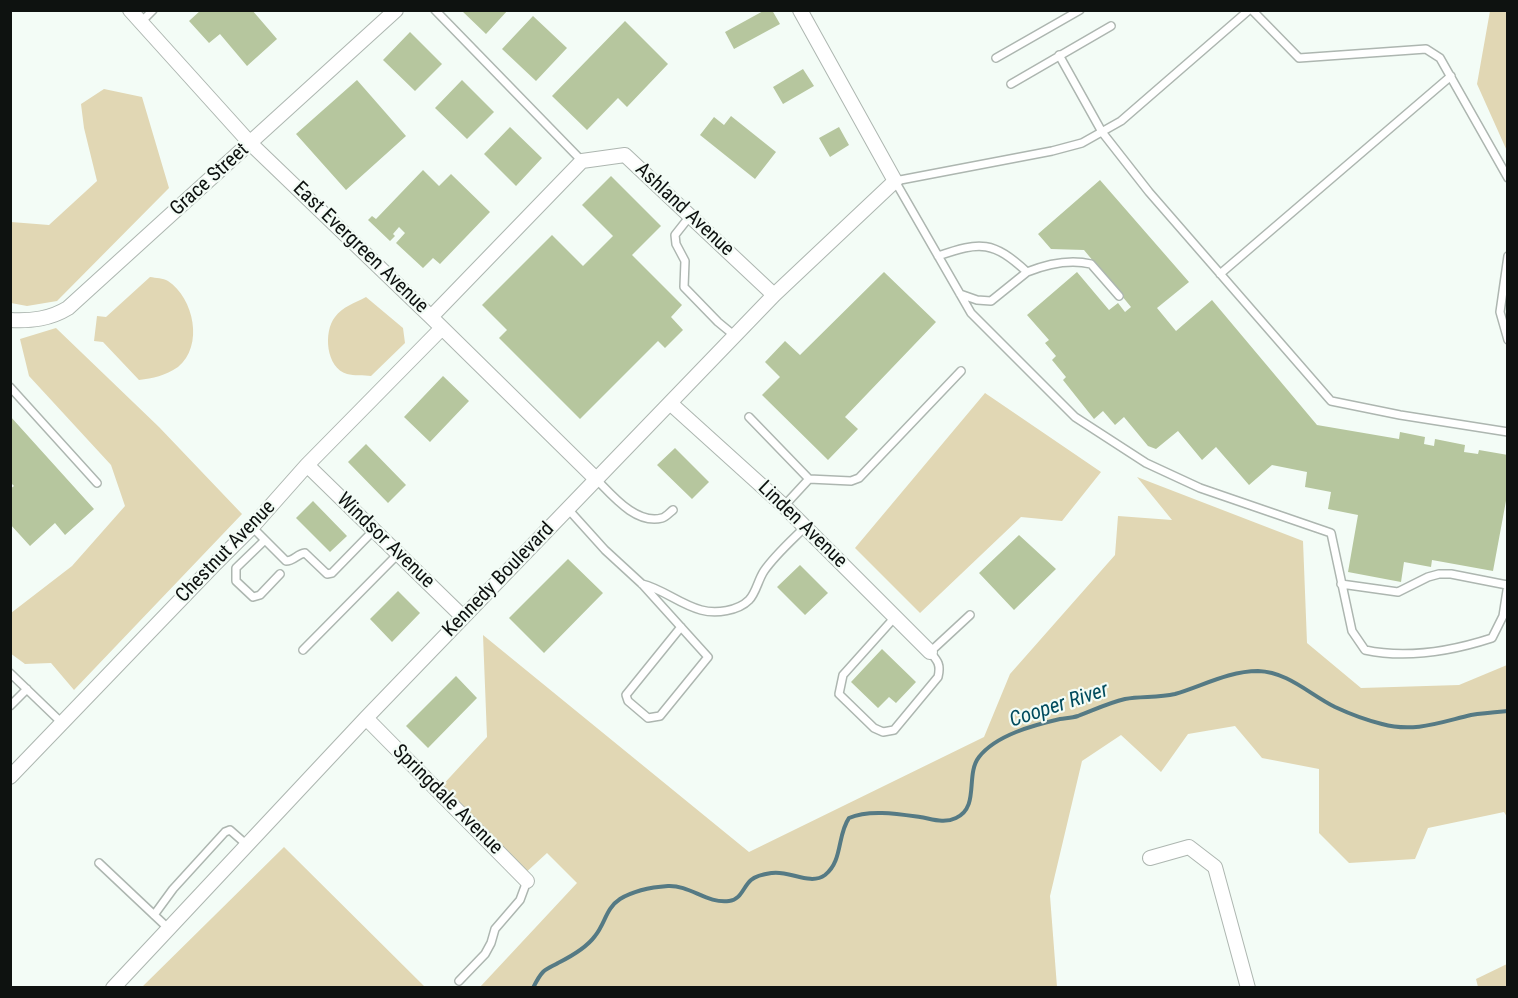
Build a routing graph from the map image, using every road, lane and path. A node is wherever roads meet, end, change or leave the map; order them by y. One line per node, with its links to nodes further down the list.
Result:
1 (130, 10): 8 (street, East Evergreen Avenue)
2 (153, 10): 8 (lane)
3 (396, 10): 15 (street, Grace Street)
4 (435, 10): 16 (lane)
5 (800, 10): 18 (street)
6 (1080, 10): 11 (lane)
7 (1251, 10): 12 (lane); 14 (lane)
8 (141, 22): 15 (street, East Evergreen Avenue)
9 (1111, 26): 10 (lane)
10 (1059, 55): 13 (lane); 14 (lane)
11 (996, 58)
12 (1451, 76): 17 (lane); 23 (lane)
13 (1011, 84)
14 (1102, 132): 18 (lane); 23 (lane)
15 (250, 143): 27 (street, East Evergreen Avenue); 28 (street, Grace Street)
16 (582, 161): 19 (street, Ashland Avenue); 27 (street)
17 (1508, 178)
18 (895, 181): 20 (lane); 25 (street, Kennedy Boulevard)
19 (690, 216): 25 (street, Ashland Avenue); 30 (lane)
20 (938, 256): 22 (lane); 24 (lane)
21 (1508, 256): 31 (lane)
22 (1027, 272): 24 (lane); 26 (lane)
23 (1220, 274): 36 (lane)
24 (960, 294): 51 (lane)
25 (774, 295): 30 (street, Kennedy Boulevard)
26 (1119, 296)
27 (431, 317): 29 (street, East Evergreen Avenue)
28 (10, 320)
29 (442, 328): 37 (street, Chestnut Avenue); 39 (street, East Evergreen Avenue)
30 (735, 336): 34 (street, Kennedy Boulevard)
31 (1508, 340)
32 (961, 371): 38 (lane)
33 (10, 387): 40 (lane)
34 (670, 402): 39 (street, Kennedy Boulevard); 41 (street, Linden Avenue)
35 (749, 417): 38 (lane)
36 (1508, 432)
37 (307, 465): 44 (street, Chestnut Avenue); 46 (street, Windsor Avenue)
38 (809, 478): 41 (lane)
39 (596, 480): 42 (street, Kennedy Boulevard); 43 (lane)
40 (97, 483)
41 (784, 506): 45 (street, Linden Avenue)
42 (568, 509): 50 (lane); 54 (street, Kennedy Boulevard)
43 (673, 510)
44 (252, 527): 47 (lane); 63 (street, Chestnut Avenue)
45 (805, 527): 50 (lane); 55 (street, Linden Avenue)
46 (374, 530): 47 (lane); 48 (street, Windsor Avenue)
47 (265, 540): 49 (lane)
48 (398, 554): 54 (street, Windsor Avenue); 57 (lane)
49 (280, 574)
50 (642, 584): 56 (lane)
51 (1341, 584): 52 (lane); 52 (lane)
52 (1507, 585)
53 (970, 615): 58 (lane)
54 (463, 617): 62 (street, Kennedy Boulevard)
55 (895, 617): 58 (street, Linden Avenue); 58 (lane)
56 (681, 627): 56 (lane)
57 (303, 650)
58 (930, 652)
59 (10, 673): 60 (lane)
60 (27, 689): 61 (lane); 63 (lane)
61 (10, 706)
62 (366, 718): 65 (street, Kennedy Boulevard); 68 (street, Springdale Avenue)
63 (63, 723): 64 (street, Chestnut Avenue)
64 (13, 770)
65 (247, 845): 69 (lane); 70 (street, Kennedy Boulevard)
66 (1150, 858): 73 (street)
67 (99, 863): 69 (lane)
68 (527, 881): 71 (lane)
69 (154, 915): 70 (lane)
70 (169, 929): 72 (street, Kennedy Boulevard)
71 (459, 981)
72 (113, 987)
73 (1248, 987)

